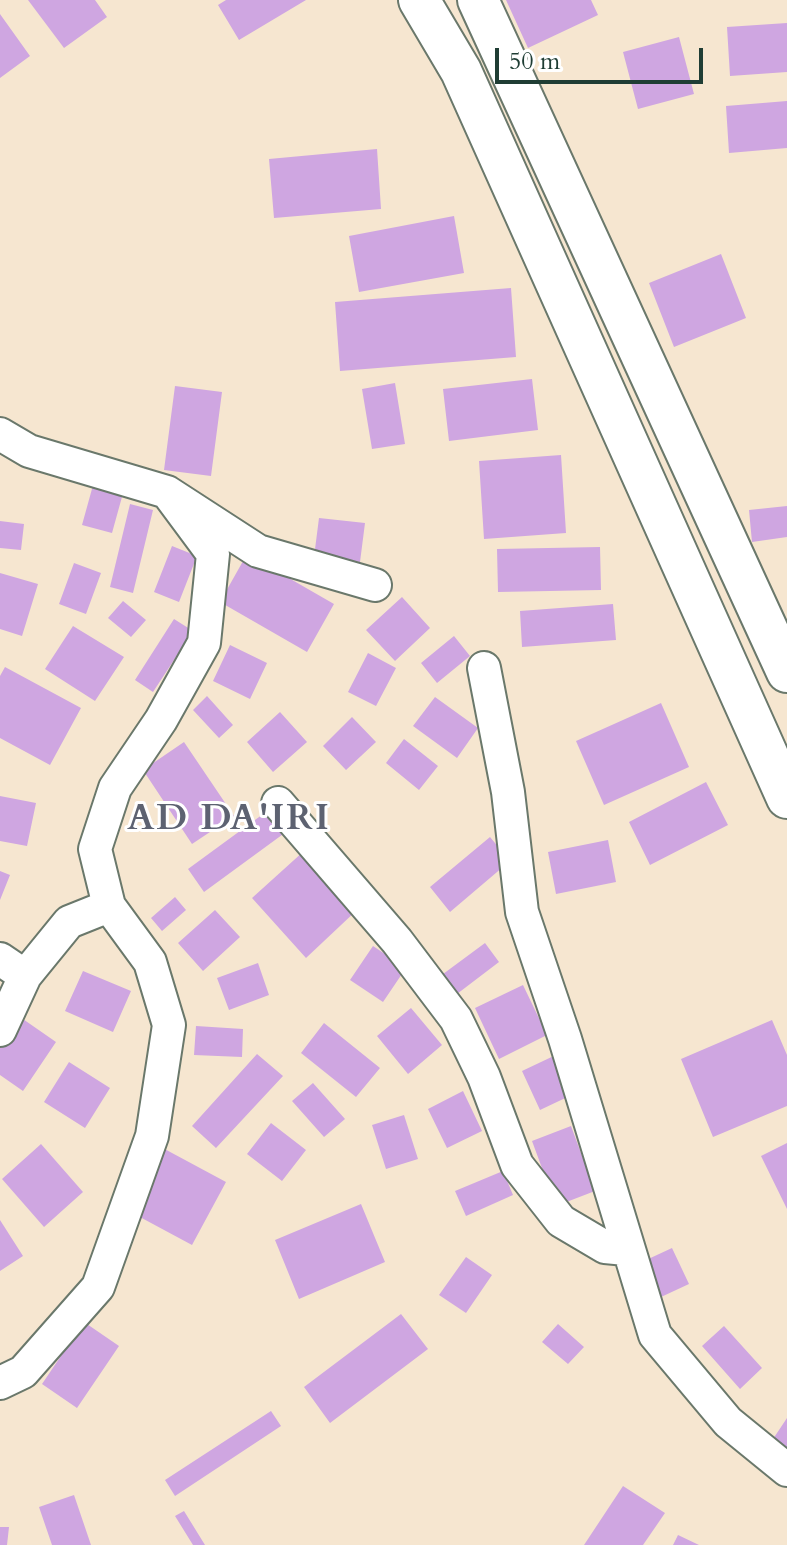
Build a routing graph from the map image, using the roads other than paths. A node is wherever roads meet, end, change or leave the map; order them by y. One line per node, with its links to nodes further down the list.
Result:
1 (419, 0): 7 (main road)
2 (478, 0): 6 (main road)
3 (0, 434): 4 (street)
4 (167, 492): 5 (street); 11 (street)
5 (375, 585)
6 (780, 657): 7 (main road)
7 (728, 667): 9 (main road)
8 (484, 668): 14 (street)
9 (787, 798)
10 (278, 803): 14 (street)
11 (109, 906): 12 (street); 15 (street)
12 (13, 968): 13 (street)
13 (0, 1030)
14 (626, 1249): 16 (street)
15 (0, 1383)
16 (787, 1470)

